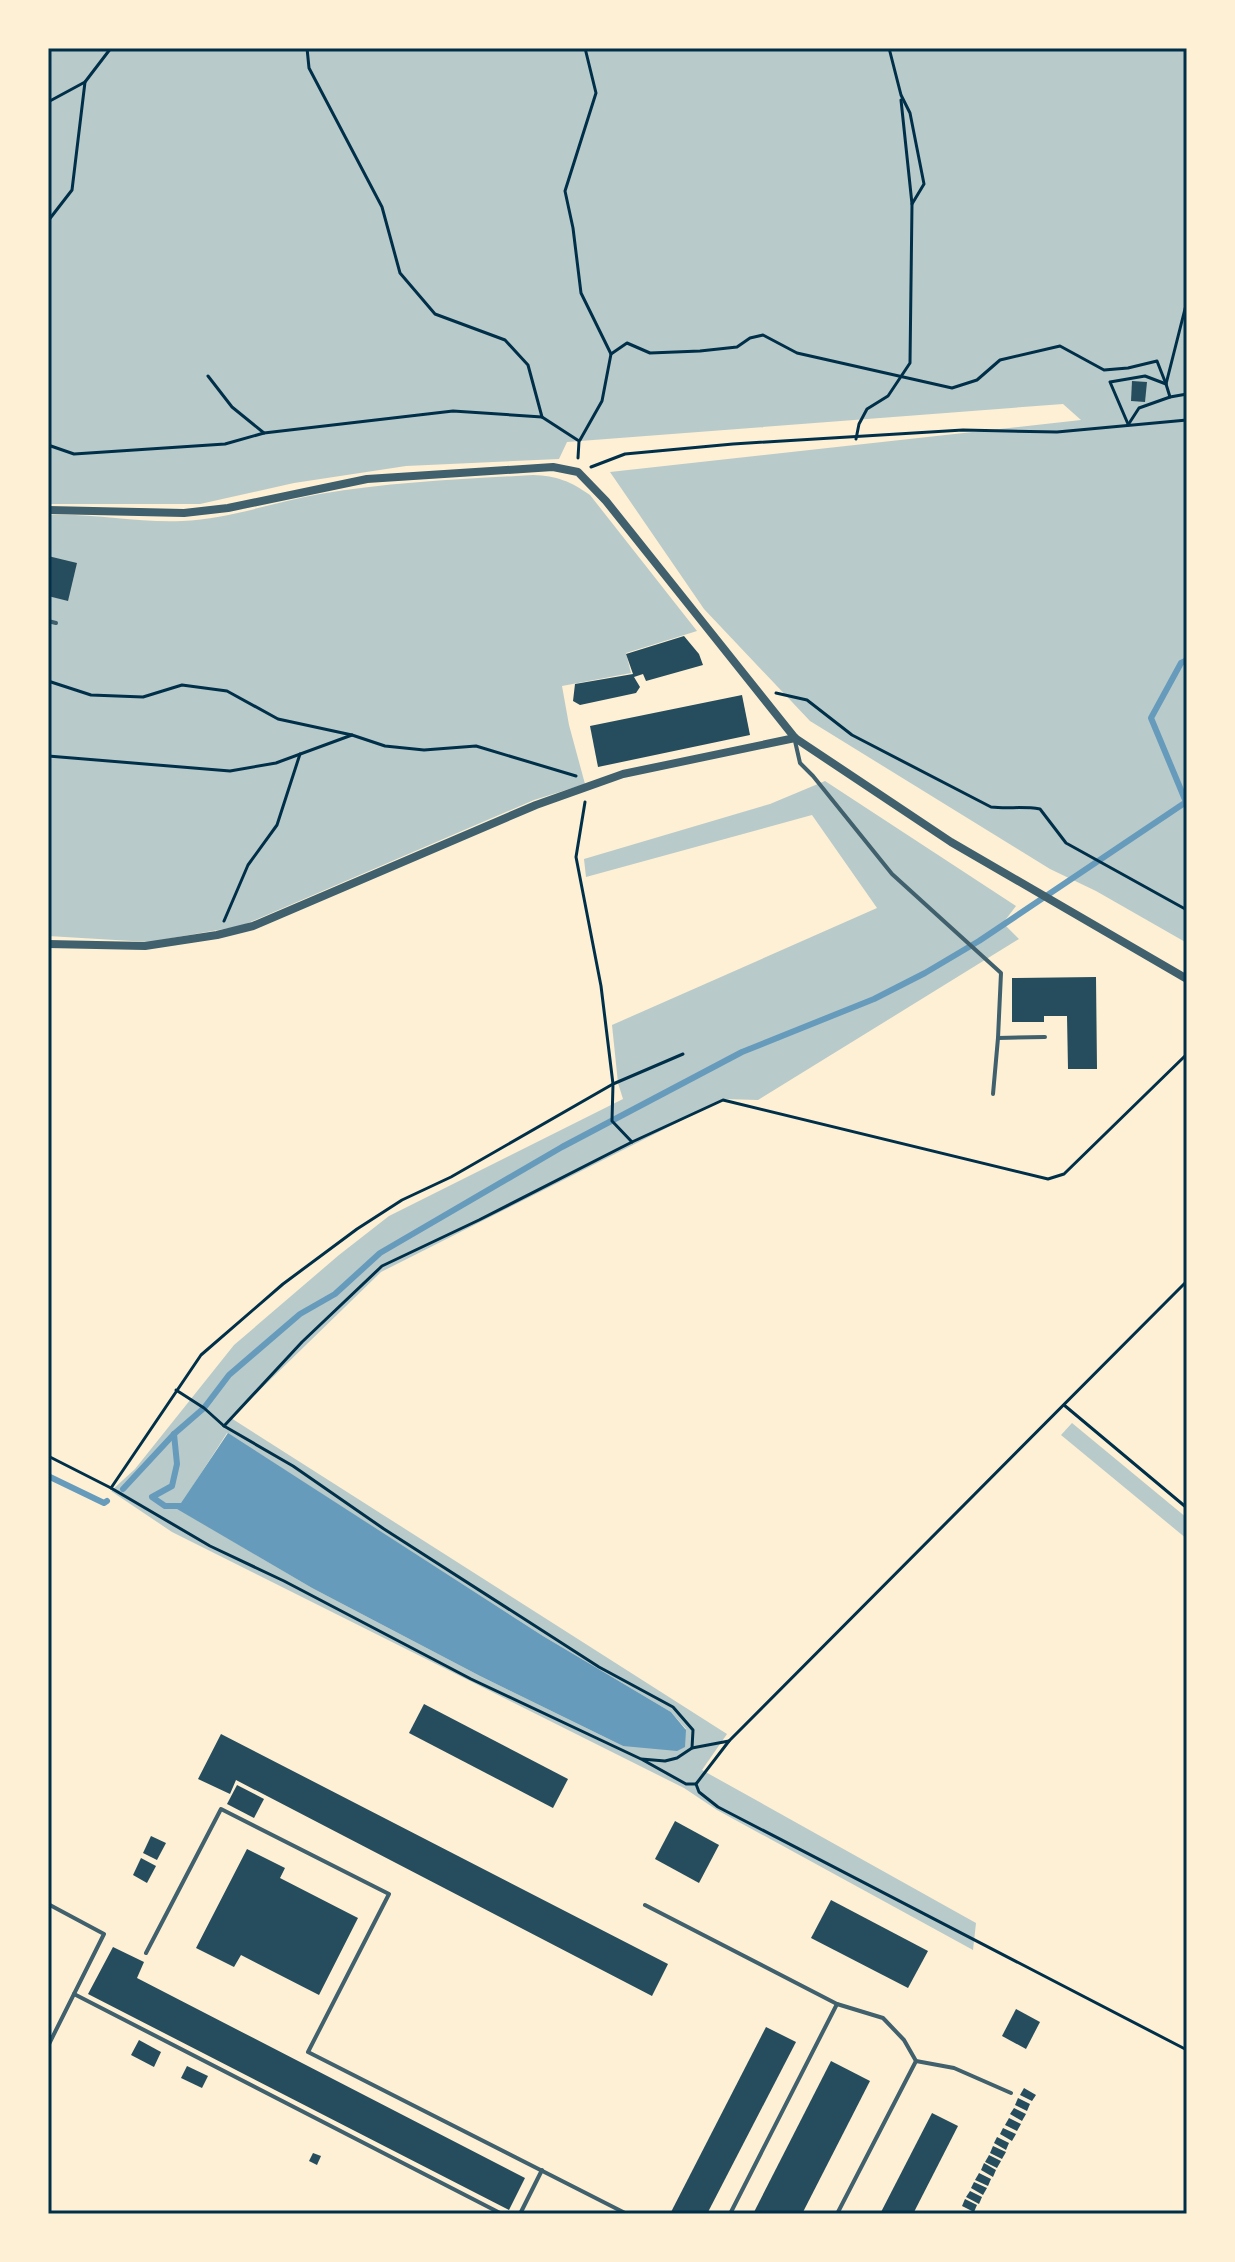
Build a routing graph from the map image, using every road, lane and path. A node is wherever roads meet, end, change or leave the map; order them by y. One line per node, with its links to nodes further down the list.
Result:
1 (111, 48): 5 (path)
2 (307, 48): 19 (path)
3 (585, 48): 11 (path)
4 (889, 48): 6 (path)
5 (85, 82): 7 (path); 9 (path)
6 (901, 95): 8 (path); 8 (path)
7 (48, 102)
8 (912, 204): 14 (path)
9 (48, 221)
10 (1187, 301): 16 (path)
11 (611, 354): 14 (path); 24 (path)
12 (1104, 370): 14 (path); 15 (path); 16 (path)
13 (208, 376): 22 (path)
14 (902, 379): 23 (path)
15 (1110, 382): 16 (path); 21 (path)
16 (1166, 384): 18 (path)
17 (1187, 394): 18 (path)
18 (1170, 397): 21 (path)
19 (542, 417): 22 (path); 24 (path)
20 (1187, 420): 21 (path)
21 (1128, 425): 23 (path)
22 (264, 433): 25 (path)
23 (856, 439): 26 (path)
24 (579, 441): 26 (path)
25 (48, 445)
26 (578, 472): 27 (street); 31 (street)
27 (48, 510)
28 (48, 621): 29 (lane)
29 (56, 623)
30 (48, 681): 32 (path)
31 (755, 688): 33 (street); 37 (path)
32 (352, 735): 34 (path); 36 (path)
33 (795, 738): 36 (street); 40 (street); 42 (lane)
34 (300, 754): 35 (path); 38 (path)
35 (48, 756)
36 (592, 785): 38 (street); 45 (path)
37 (1187, 910)
38 (217, 935): 39 (street)
39 (48, 944)
40 (1187, 979)
41 (1045, 1037): 42 (lane)
42 (998, 1038): 46 (lane)
43 (683, 1054): 45 (path)
44 (1187, 1054): 47 (path)
45 (613, 1084): 47 (path); 49 (path)
46 (993, 1094)
47 (632, 1142): 51 (path)
48 (1187, 1281): 50 (path)
49 (176, 1390): 51 (path); 53 (path)
50 (1064, 1405): 54 (path); 55 (path)
51 (224, 1426): 56 (path)
52 (48, 1456): 53 (path)
53 (111, 1488): 57 (path)
54 (1187, 1508)
55 (729, 1741): 56 (path); 58 (path)
56 (692, 1748): 57 (path)
57 (641, 1759): 58 (path)
58 (696, 1784): 65 (path)
59 (48, 1904): 62 (lane)
60 (645, 1905): 63 (lane)
61 (146, 1953): 68 (lane)
62 (74, 1994): 64 (lane); 69 (lane)
63 (837, 2004): 66 (lane); 72 (lane)
64 (48, 2046)
65 (1187, 2050)
66 (916, 2061): 67 (lane); 73 (lane)
67 (1011, 2093)
68 (542, 2170): 70 (lane); 71 (lane)
69 (502, 2214)
70 (520, 2214)
71 (627, 2214)
72 (730, 2214)
73 (837, 2214)

